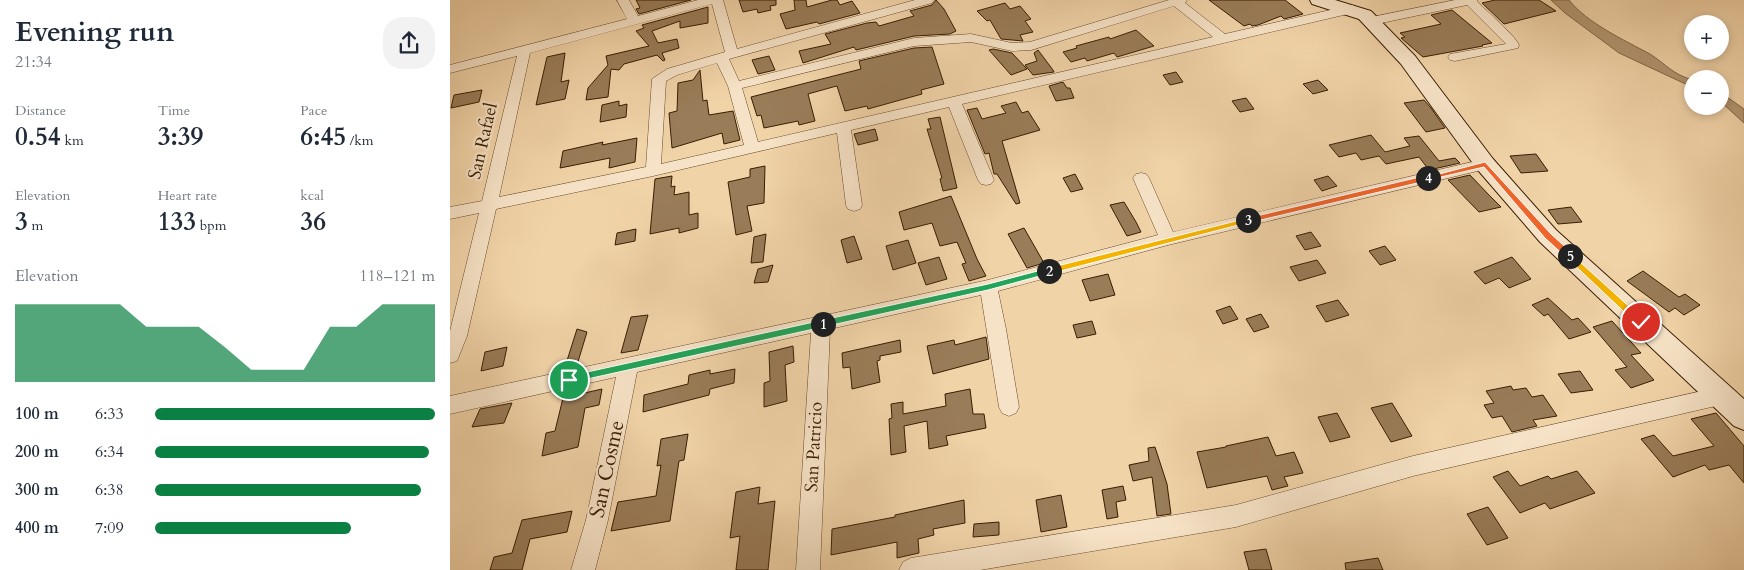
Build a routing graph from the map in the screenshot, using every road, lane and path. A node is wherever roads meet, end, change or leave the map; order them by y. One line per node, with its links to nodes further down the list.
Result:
1 (623, 0): 9 (street)
2 (712, 0): 9 (street)
3 (717, 0): 13 (street)
4 (928, 0): 13 (street)
5 (1318, 0): 8 (main road)
6 (1470, 0): 10 (street); 14 (street)
7 (1179, 1): 11 (street); 16 (street)
8 (1352, 9): 10 (main road); 11 (street)
9 (634, 20): 12 (street)
10 (1372, 21): 20 (main road)
11 (1223, 39): 17 (street)
12 (524, 52): 15 (street); 24 (street, San Rafael)
13 (726, 55): 16 (street); 21 (street)
14 (1455, 58)
15 (450, 69)
16 (735, 86): 19 (street)
17 (954, 101): 18 (street); 23 (street)
18 (843, 127): 19 (street); 25 (street)
19 (752, 148): 21 (street)
20 (1485, 164): 27 (street); 32 (main road)
21 (653, 171): 24 (street)
22 (1141, 178): 27 (street)
23 (986, 180)
24 (489, 205): 26 (street); 30 (street, San Rafael)
25 (854, 205)
26 (450, 213)
27 (1168, 239): 28 (street)
28 (988, 287): 29 (street); 34 (street)
29 (821, 324): 31 (street); 37 (street, San Patricio)
30 (450, 354)
31 (628, 367): 33 (street); 36 (street, San Cosme)
32 (1720, 396): 35 (main road); 38 (street)
33 (450, 405)
34 (1008, 407)
35 (1744, 417)
36 (583, 570)
37 (808, 570)
38 (911, 570)

